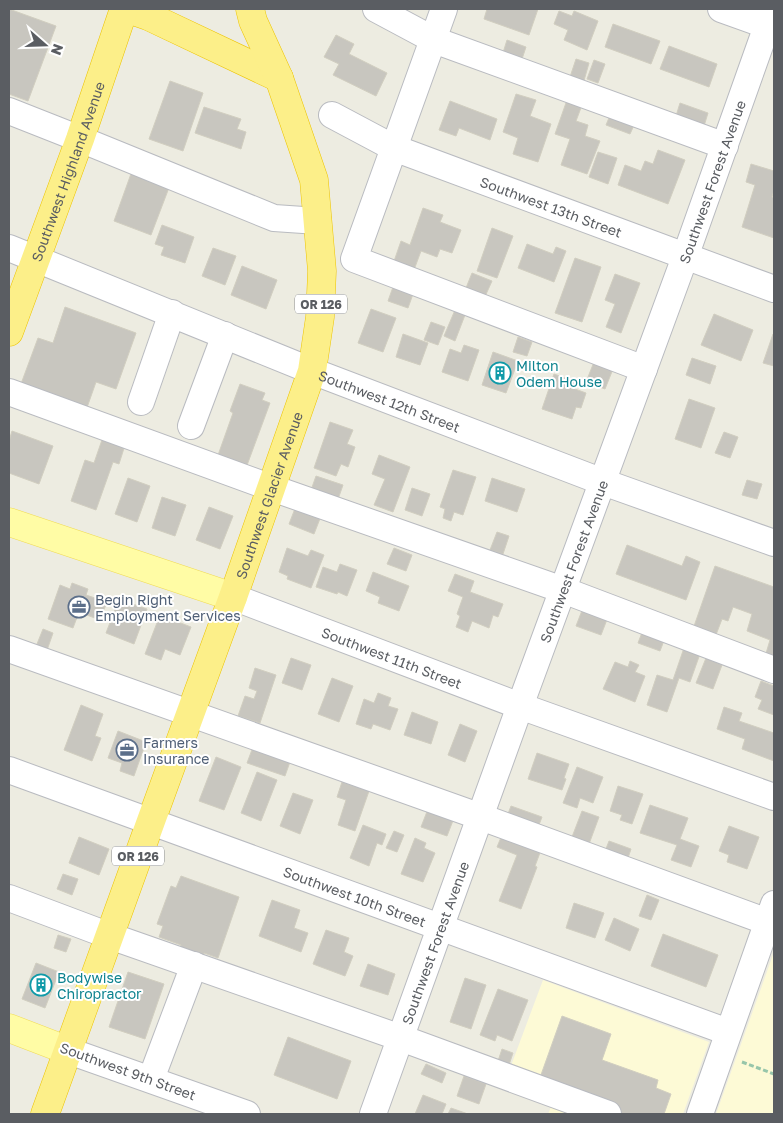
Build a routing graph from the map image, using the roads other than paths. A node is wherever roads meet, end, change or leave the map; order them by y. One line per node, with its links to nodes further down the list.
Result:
1 (250, 9): 8 (highway, Southwest Glacier Avenue / OR 126)
2 (376, 9): 7 (street)
3 (444, 9): 7 (street)
4 (721, 9): 6 (street)
5 (122, 10): 8 (highway); 11 (highway, Southwest Highland Avenue)
6 (771, 20): 12 (street, Southwest Forest Avenue)
7 (434, 40): 12 (street); 13 (street)
8 (279, 78): 14 (highway, Southwest Glacier Avenue / OR 126)
9 (9, 111): 11 (street)
10 (332, 115): 13 (street, Southwest 13th Street)
11 (80, 139): 14 (street); 17 (highway, Southwest Highland Avenue)
12 (725, 146): 16 (street, Southwest Forest Avenue)
13 (394, 148): 16 (street, Southwest 13th Street); 22 (street)
14 (318, 221): 23 (highway, Southwest Glacier Avenue / OR 126)
15 (9, 248): 17 (street, Southwest 12th Street)
16 (685, 257): 18 (street, Southwest 13th Street); 22 (street, Southwest Forest Avenue)
17 (35, 258): 19 (street, Southwest 12th Street); 20 (highway, Southwest Highland Avenue)
18 (774, 289)
19 (172, 314): 21 (street, Southwest 12th Street); 25 (street)
20 (9, 332)
21 (225, 335): 23 (street, Southwest 12th Street); 26 (street)
22 (644, 369): 27 (street, Southwest Forest Avenue)
23 (312, 371): 27 (street, Southwest 12th Street); 28 (highway, Southwest Glacier Avenue / OR 126)
24 (9, 392): 28 (street)
25 (141, 402)
26 (191, 426)
27 (603, 482): 30 (street, Southwest 12th Street); 31 (street, Southwest Forest Avenue)
28 (272, 488): 31 (street); 32 (highway, Southwest Glacier Avenue / OR 126)
29 (9, 522): 32 (main road, Southwest 11th Street)
30 (774, 543)
31 (563, 590): 34 (street); 35 (street, Southwest Forest Avenue)
32 (233, 598): 35 (street, Southwest 11th Street); 36 (highway, Southwest Glacier Avenue / OR 126)
33 (9, 649): 36 (street)
34 (774, 670)
35 (520, 706): 38 (street, Southwest 11th Street); 39 (street, Southwest Forest Avenue)
36 (190, 714): 39 (street); 40 (highway, Southwest Glacier Avenue / OR 126)
37 (9, 770): 40 (street, Southwest 10th Street)
38 (774, 797)
39 (482, 817): 42 (street); 43 (street, Southwest Forest Avenue)
40 (151, 821): 43 (street, Southwest 10th Street); 44 (highway, Southwest Glacier Avenue / OR 126)
41 (9, 898): 44 (street)
42 (771, 913): 47 (street)
43 (441, 928): 47 (street, Southwest 10th Street); 48 (street, Southwest Forest Avenue)
44 (110, 936): 45 (street); 49 (highway, Southwest Glacier Avenue / OR 126)
45 (194, 965): 48 (street); 50 (street)
46 (9, 1028): 49 (main road, Southwest 9th Street)
47 (728, 1032): 56 (street)
48 (401, 1038): 51 (street); 54 (street, Southwest Forest Avenue)
49 (69, 1051): 50 (street, Southwest 9th Street); 52 (highway, Southwest Glacier Avenue / OR 126)
50 (151, 1079): 53 (street, Southwest 9th Street)
51 (574, 1108): 55 (street)
52 (45, 1114)
53 (247, 1114)
54 (373, 1114)
55 (608, 1114)
56 (700, 1114)

